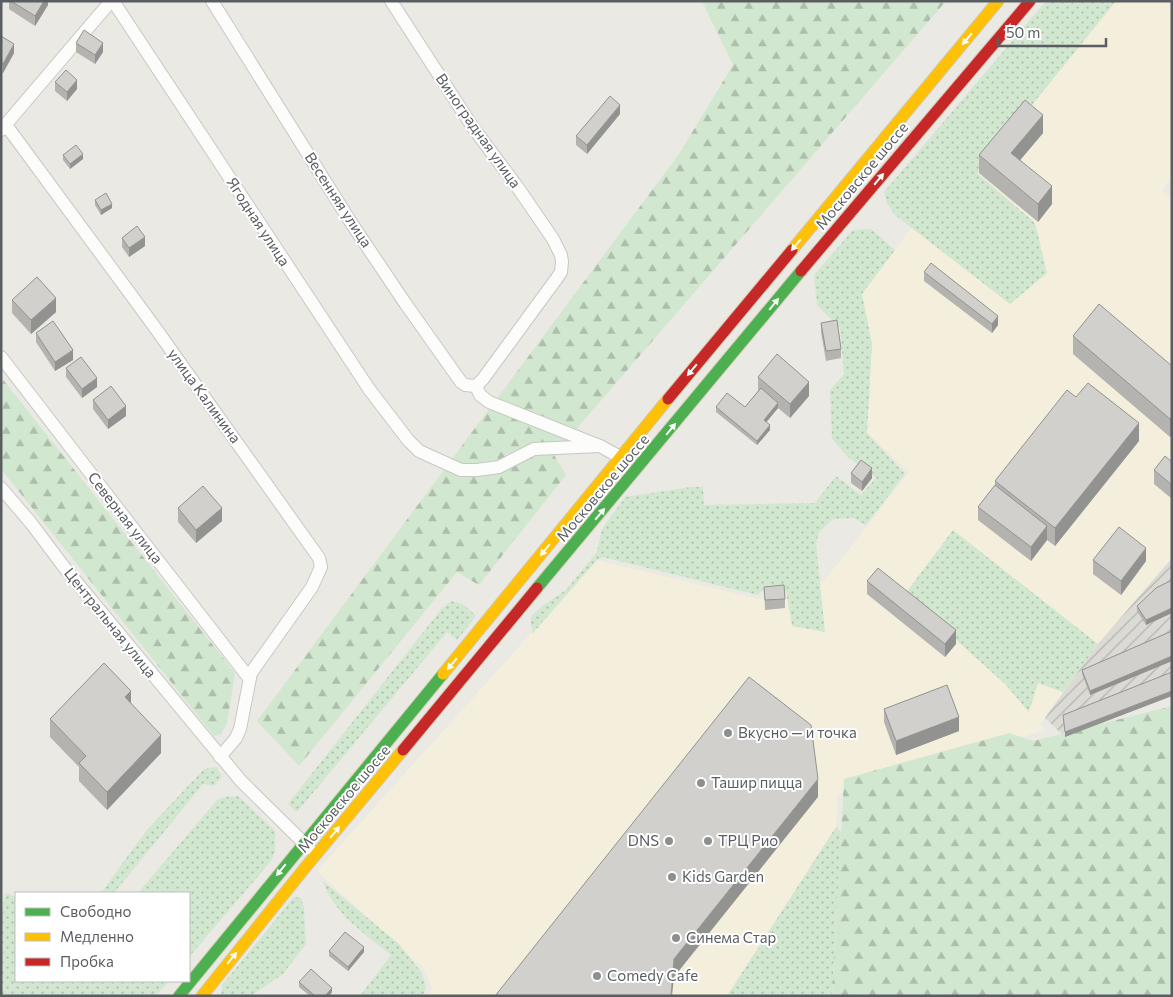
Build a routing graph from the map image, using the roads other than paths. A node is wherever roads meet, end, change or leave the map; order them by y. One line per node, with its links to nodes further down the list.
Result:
1 (112, 1): 6 (street); 9 (street, Ягодная улица)
2 (212, 1): 8 (street, Весенняя улица)
3 (391, 1): 8 (street, Виноградная улица)
4 (998, 1): 10 (main road, Московское шоссе, one-way to 10)
5 (1030, 1): 15 (main road, Московское шоссе, one-way to 5)
6 (4, 127): 12 (street, улица Калинина)
7 (1, 357): 12 (street, Северная улица)
8 (476, 386): 9 (street, Весенняя улица)
9 (600, 446): 10 (street, Весенняя улица)
10 (620, 458): 14 (main road, Московское шоссе, one-way to 14)
11 (1, 488): 13 (street, Центральная улица)
12 (250, 676): 13 (street)
13 (220, 757): 14 (street, Центральная улица)
14 (303, 843): 15 (street, Центральная улица); 16 (main road, Московское шоссе, one-way to 16)
15 (317, 854): 17 (main road, Московское шоссе, one-way to 15)
16 (179, 996)
17 (202, 996)

